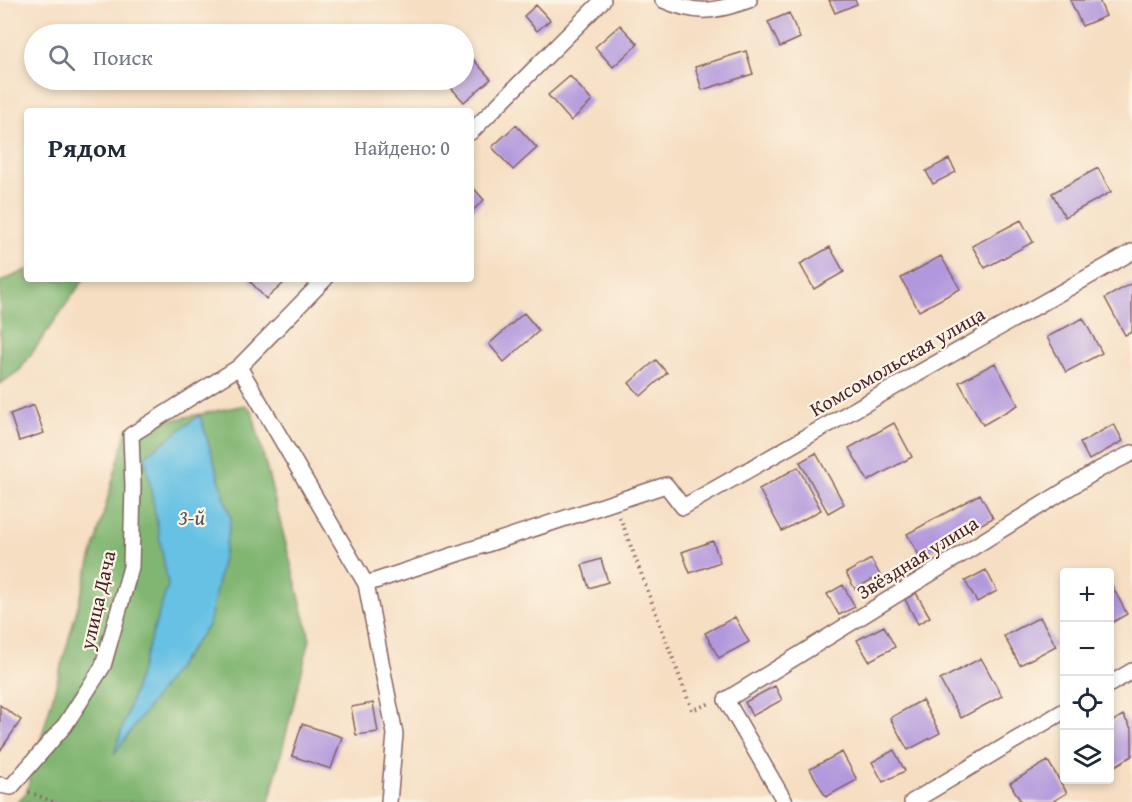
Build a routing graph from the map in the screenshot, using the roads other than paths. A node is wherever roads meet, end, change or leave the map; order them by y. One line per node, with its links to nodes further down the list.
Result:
1 (603, 0): 4 (street)
2 (663, 0): 3 (street)
3 (748, 0)
4 (474, 129)
5 (1132, 252): 9 (street, Комсомольская улица)
6 (323, 282): 7 (street, улица Дача)
7 (239, 367): 9 (street); 13 (street, улица Дача)
8 (1132, 453): 15 (street, Звёздная улица)
9 (366, 584): 14 (street)
10 (1132, 671): 11 (street)
11 (1114, 682)
12 (1060, 714): 16 (street)
13 (5, 786)
14 (389, 802)
15 (785, 802)
16 (912, 802)

